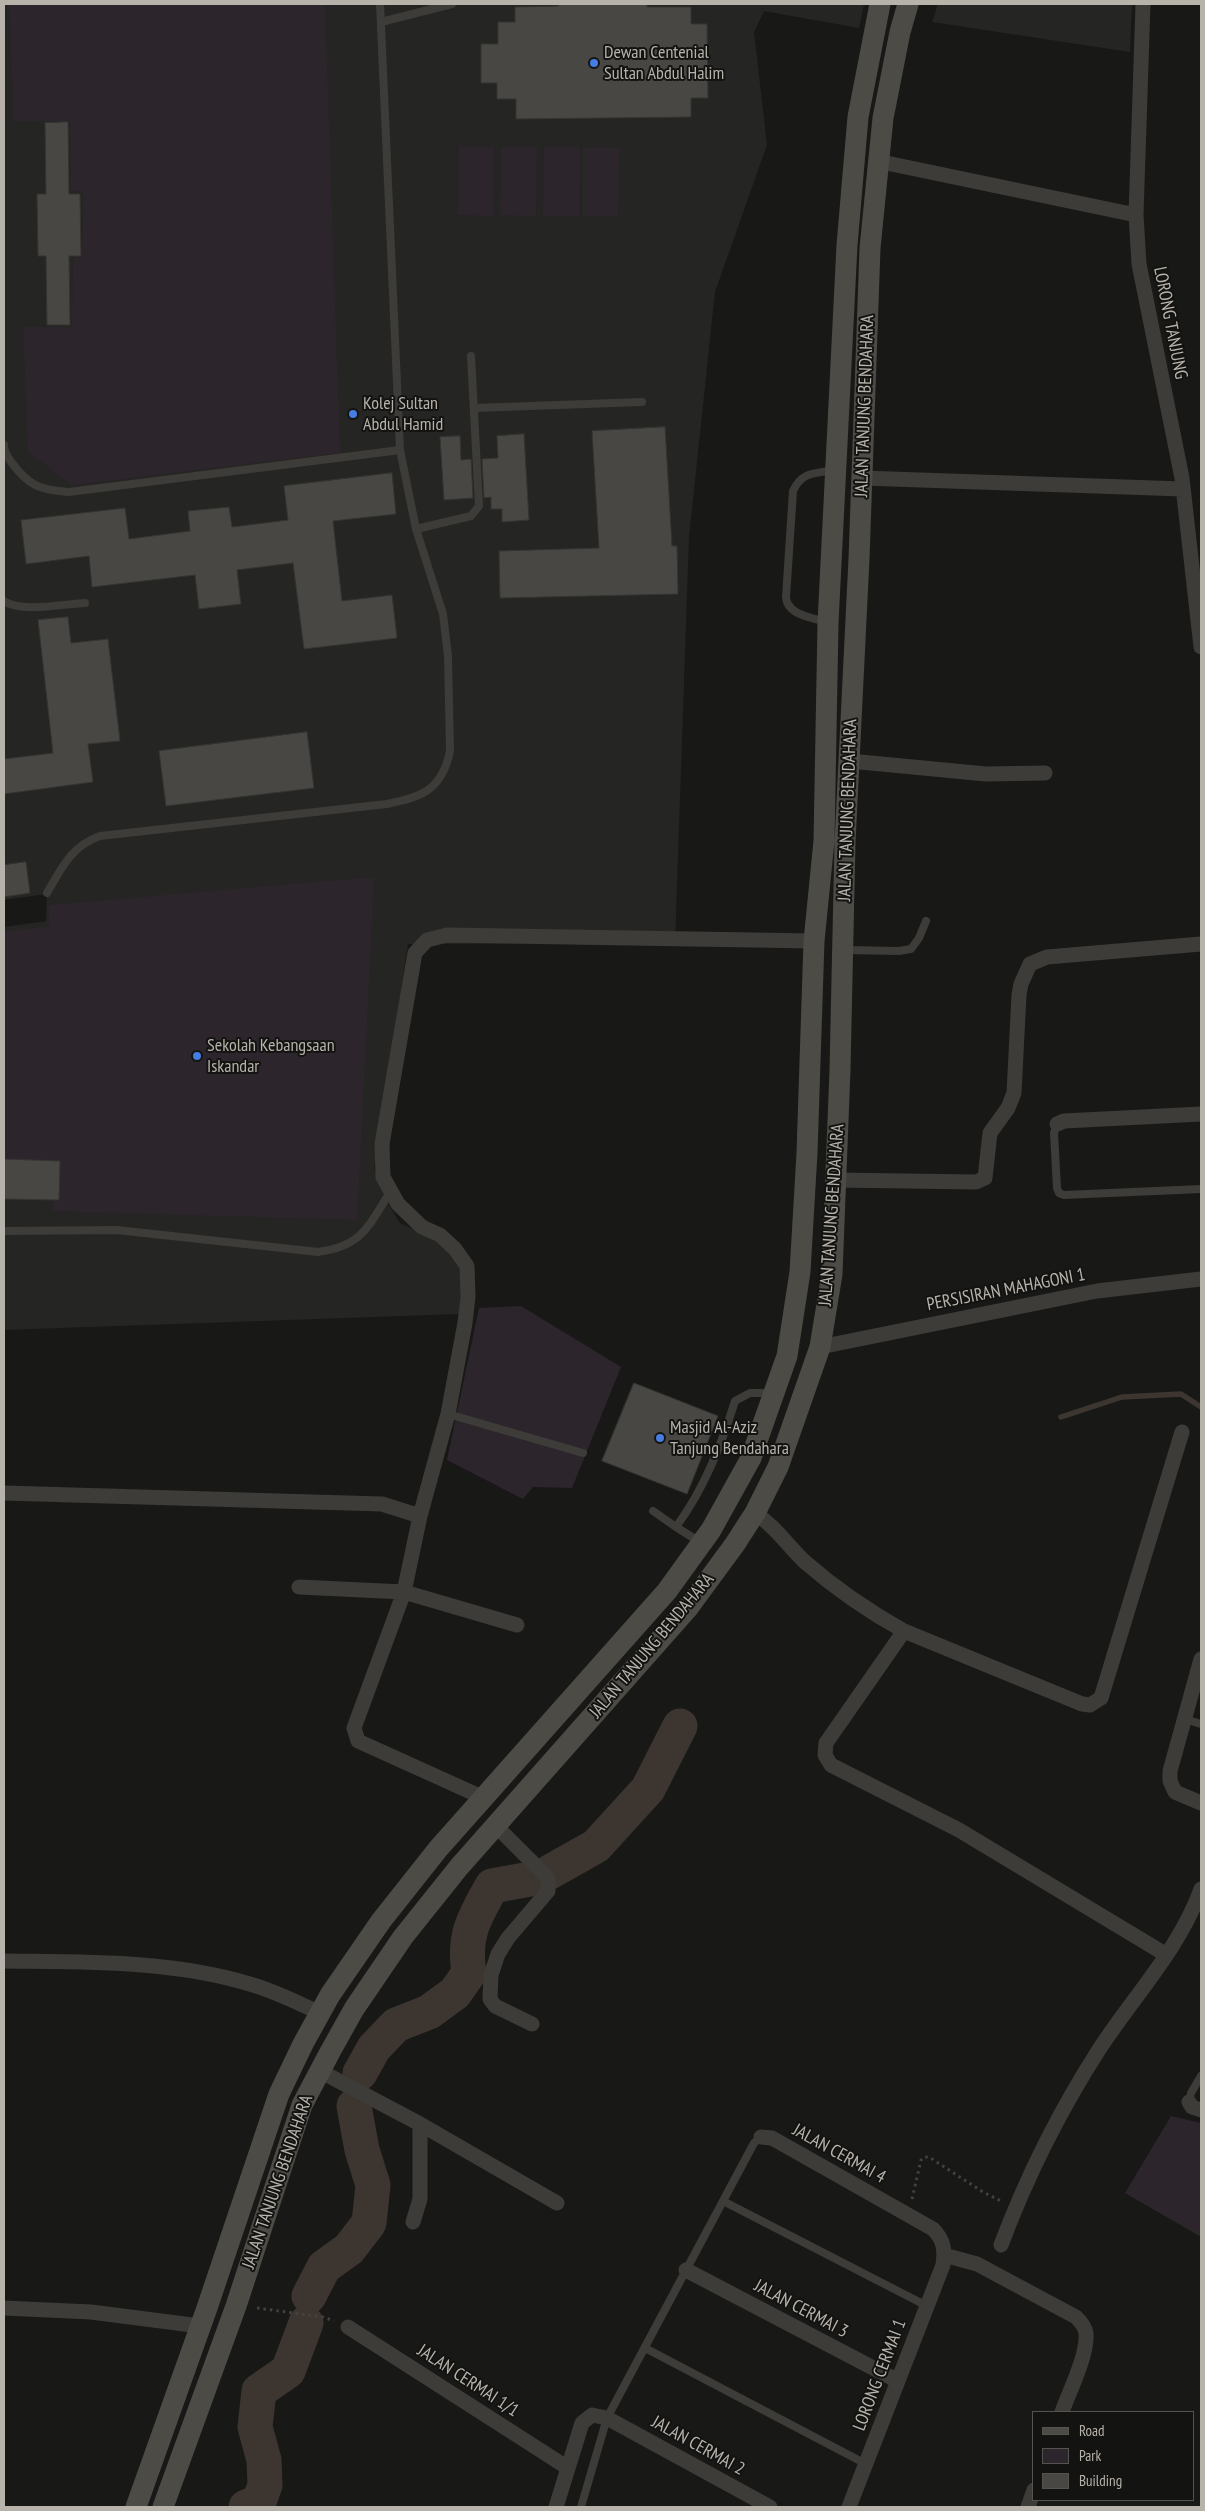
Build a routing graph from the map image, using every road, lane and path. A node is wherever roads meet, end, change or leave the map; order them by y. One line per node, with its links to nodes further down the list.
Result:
1 (380, 4): 6 (lane)
2 (452, 4): 6 (lane)
3 (880, 4): 15 (main road, JALAN TANJUNG BENDAHARA)
4 (908, 4): 7 (main road, JALAN TANJUNG BENDAHARA)
5 (1143, 4): 8 (street, LORONG TANJUNG)
6 (381, 22): 13 (lane)
7 (877, 161): 8 (street); 16 (main road, JALAN TANJUNG BENDAHARA)
8 (1136, 214): 17 (street, LORONG TANJUNG)
9 (471, 356): 11 (lane)
10 (642, 402): 11 (lane)
11 (474, 408): 18 (lane)
12 (4, 445): 14 (lane)
13 (400, 450): 14 (lane); 18 (lane)
14 (4, 453)
15 (835, 470): 21 (main road, JALAN TANJUNG BENDAHARA); 21 (lane)
16 (862, 478): 17 (street); 23 (main road, JALAN TANJUNG BENDAHARA)
17 (1184, 488): 22 (street, LORONG TANJUNG)
18 (416, 528): 25 (lane)
19 (4, 601): 20 (lane)
20 (85, 603)
21 (828, 623): 27 (main road, JALAN TANJUNG BENDAHARA)
22 (1201, 648)
23 (850, 760): 24 (street); 29 (main road, JALAN TANJUNG BENDAHARA)
24 (1045, 773)
25 (47, 894)
26 (926, 921): 29 (lane)
27 (814, 941): 34 (street); 38 (main road, JALAN TANJUNG BENDAHARA)
28 (1201, 944): 32 (street)
29 (843, 950): 32 (main road, JALAN TANJUNG BENDAHARA)
30 (1201, 1114): 31 (street)
31 (1056, 1124): 33 (lane)
32 (836, 1180): 37 (main road, JALAN TANJUNG BENDAHARA)
33 (1201, 1189)
34 (391, 1191): 35 (lane); 39 (street)
35 (4, 1231)
36 (1201, 1279): 37 (street, PERSISIRAN MAHAGONI 1)
37 (820, 1347): 44 (main road, JALAN TANJUNG BENDAHARA)
38 (776, 1394): 46 (lane); 47 (main road, JALAN TANJUNG BENDAHARA)
39 (448, 1414): 41 (lane); 45 (street)
40 (1182, 1432): 51 (street)
41 (583, 1453)
42 (4, 1493): 45 (street)
43 (654, 1511): 46 (lane)
44 (754, 1513): 51 (street); 57 (main road, JALAN TANJUNG BENDAHARA)
45 (420, 1516): 49 (street)
46 (676, 1527): 47 (lane)
47 (702, 1543): 55 (main road, JALAN TANJUNG BENDAHARA)
48 (299, 1587): 49 (street)
49 (404, 1592): 50 (street); 55 (street)
50 (516, 1625)
51 (904, 1631): 59 (street)
52 (1201, 1659): 53 (street)
53 (1185, 1719): 54 (lane); 56 (street)
54 (1201, 1724)
55 (484, 1798): 61 (main road, JALAN TANJUNG BENDAHARA)
56 (1201, 1803)
57 (496, 1826): 62 (street); 63 (main road, JALAN TANJUNG BENDAHARA)
58 (1201, 1889): 59 (street)
59 (1165, 1954): 70 (street)
60 (4, 1961): 61 (street)
61 (320, 2014): 79 (main road, JALAN TANJUNG BENDAHARA)
62 (532, 2024)
63 (320, 2071): 66 (street); 76 (main road, JALAN TANJUNG BENDAHARA)
64 (1201, 2076): 65 (lane)
65 (1195, 2106)
66 (420, 2124): 69 (street); 72 (street)
67 (761, 2137): 68 (lane, JALAN CERMAI 4); 71 (street, JALAN CERMAI 4)
68 (723, 2201): 75 (lane, JALAN CERMAI 4); 77 (lane)
69 (557, 2203)
70 (1015, 2208): 71 (path); 73 (street)
71 (908, 2214): 74 (street, JALAN CERMAI 4)
72 (414, 2222)
73 (1001, 2245)
74 (944, 2255): 77 (street, LORONG CERMAI 1); 83 (street)
75 (686, 2270): 81 (lane, JALAN CERMAI 4); 82 (street, JALAN CERMAI 3)
76 (236, 2306): 80 (path); 88 (main road, JALAN TANJUNG BENDAHARA)
77 (927, 2306): 82 (street, LORONG CERMAI 1)
78 (4, 2308): 79 (street)
79 (200, 2326): 87 (main road, JALAN TANJUNG BENDAHARA)
80 (348, 2327): 86 (street, JALAN CERMAI 1/1)
81 (645, 2348): 84 (lane, JALAN CERMAI 4); 85 (lane)
82 (898, 2381): 85 (street, LORONG CERMAI 1)
83 (1062, 2411)
84 (607, 2418): 86 (street); 90 (lane, JALAN CERMAI 4); 91 (street, JALAN CERMAI 2)
85 (866, 2464): 92 (street, LORONG CERMAI 1)
86 (568, 2468): 89 (street)
87 (136, 2507)
88 (163, 2507)
89 (556, 2507)
90 (582, 2507)
91 (770, 2507)
92 (849, 2507)

